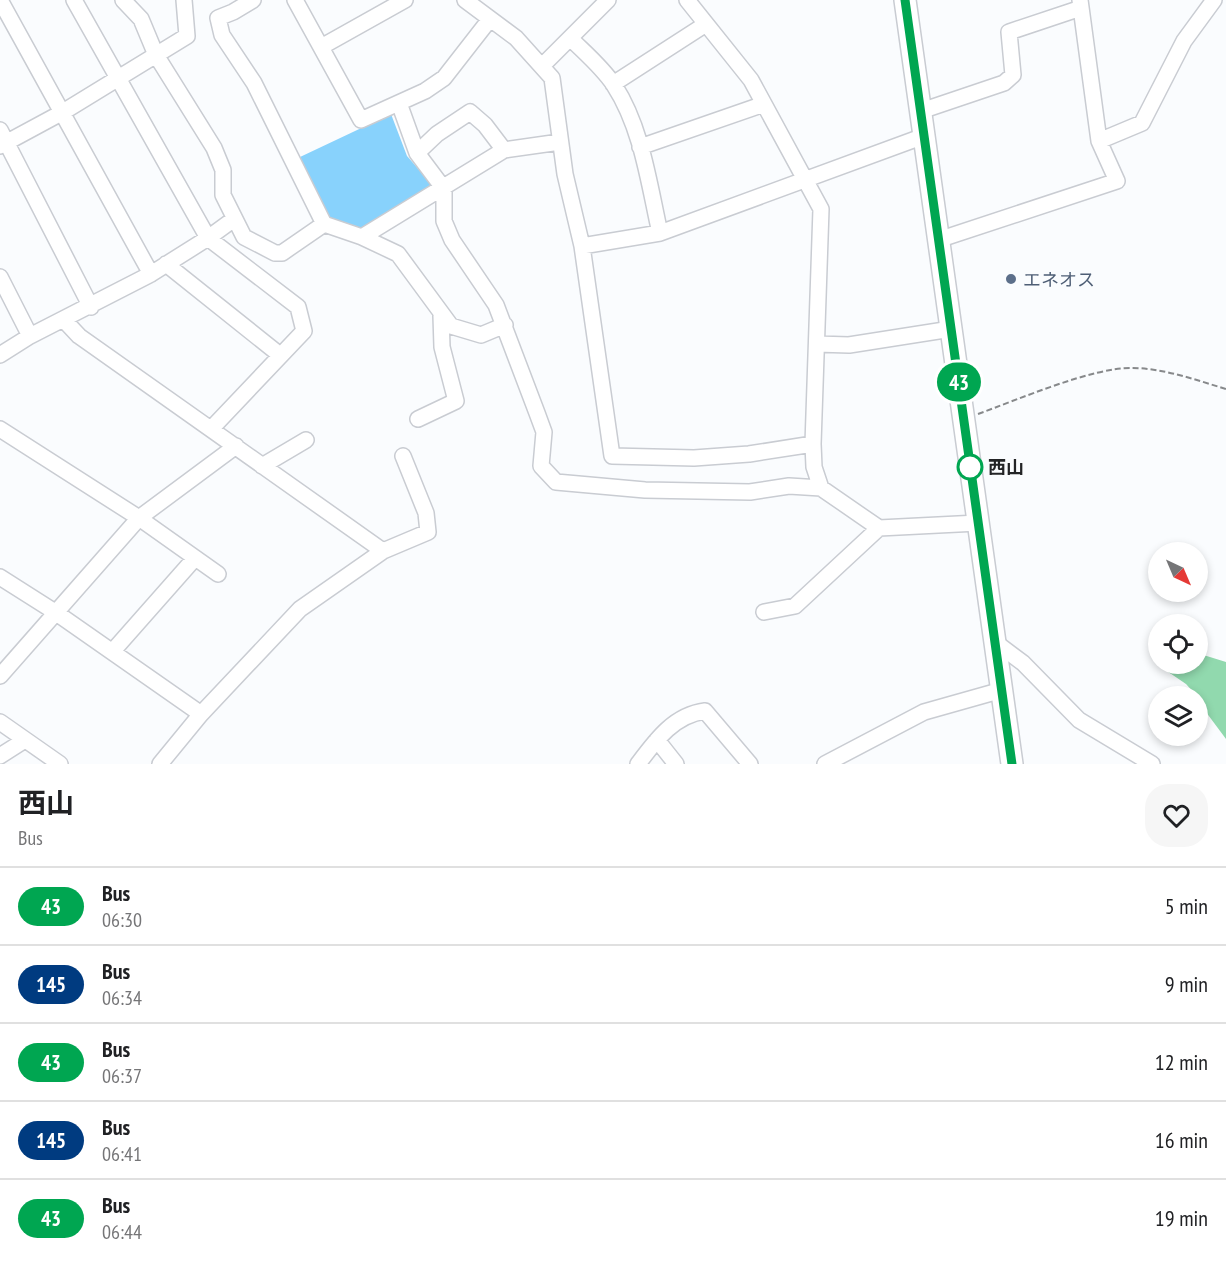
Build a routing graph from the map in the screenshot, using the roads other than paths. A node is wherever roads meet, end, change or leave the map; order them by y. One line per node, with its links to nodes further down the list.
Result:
1 (0, 0): 25 (street)
2 (74, 0): 20 (street)
3 (123, 0): 18 (street)
4 (184, 0): 18 (street)
5 (253, 0): 36 (street)
6 (295, 0): 17 (street)
7 (405, 0): 17 (street)
8 (608, 0): 16 (street)
9 (687, 0): 15 (street)
10 (905, 0): 24 (highway)
11 (1215, 0): 28 (street)
12 (469, 1): 14 (street)
13 (1080, 4): 24 (street); 28 (street)
14 (490, 19): 19 (street); 22 (street)
15 (706, 24): 21 (street); 23 (street)
16 (570, 38): 19 (street); 21 (street)
17 (321, 47): 22 (street)
18 (156, 55): 20 (street); 35 (street)
19 (543, 65): 29 (street)
20 (118, 79): 25 (street); 39 (street)
21 (613, 84): 30 (street)
22 (399, 103): 32 (street)
23 (764, 104): 30 (street); 33 (street)
24 (921, 111): 26 (highway)
25 (63, 112): 27 (street); 43 (street)
26 (924, 136): 33 (street); 40 (highway)
27 (2, 140): 45 (street)
28 (1098, 141): 40 (street)
29 (560, 142): 31 (street); 41 (street)
30 (640, 147): 37 (street)
31 (504, 150): 32 (street); 34 (street)
32 (417, 153): 34 (street)
33 (806, 181): 37 (street); 51 (street)
34 (444, 189): 38 (street); 48 (street)
35 (234, 219): 36 (street); 39 (street)
36 (324, 225): 38 (street)
37 (660, 233): 41 (street)
38 (362, 237): 46 (street)
39 (208, 238): 42 (street); 53 (street)
40 (938, 240): 49 (highway)
41 (582, 246): 58 (street)
42 (166, 264): 43 (street); 53 (street)
43 (151, 274): 45 (street)
44 (0, 277): 50 (street)
45 (91, 307): 47 (street)
46 (441, 316): 48 (street); 54 (street)
47 (64, 320): 50 (street); 56 (street)
48 (505, 325): 62 (street)
49 (951, 329): 51 (street); 64 (highway)
50 (30, 336): 52 (street)
51 (817, 344): 58 (street)
52 (0, 355)
53 (280, 355): 56 (street)
54 (418, 419)
55 (0, 429): 63 (street)
56 (211, 429): 59 (street)
57 (306, 440): 61 (street)
58 (813, 444): 62 (street)
59 (236, 446): 61 (street); 63 (street)
60 (403, 456): 66 (street)
61 (262, 466): 66 (street)
62 (821, 488): 65 (street)
63 (139, 518): 67 (street); 70 (street)
64 (978, 523): 65 (street); 72 (highway)
65 (879, 528): 71 (street)
66 (383, 551): 76 (street)
67 (195, 558): 68 (street); 73 (street)
68 (218, 574)
69 (0, 577): 70 (street)
70 (55, 612): 73 (street); 74 (street)
71 (764, 612)
72 (995, 642): 75 (highway); 88 (street)
73 (112, 652): 76 (street)
74 (0, 676)
75 (1002, 690): 86 (street); 87 (highway)
76 (201, 714): 82 (street)
77 (0, 722): 78 (street)
78 (25, 740): 80 (street); 81 (street)
79 (657, 740): 83 (street); 84 (street); 85 (street)
80 (0, 756)
81 (60, 764)
82 (160, 764)
83 (638, 764)
84 (676, 764)
85 (750, 764)
86 (825, 764)
87 (1012, 764)
88 (1152, 764)

